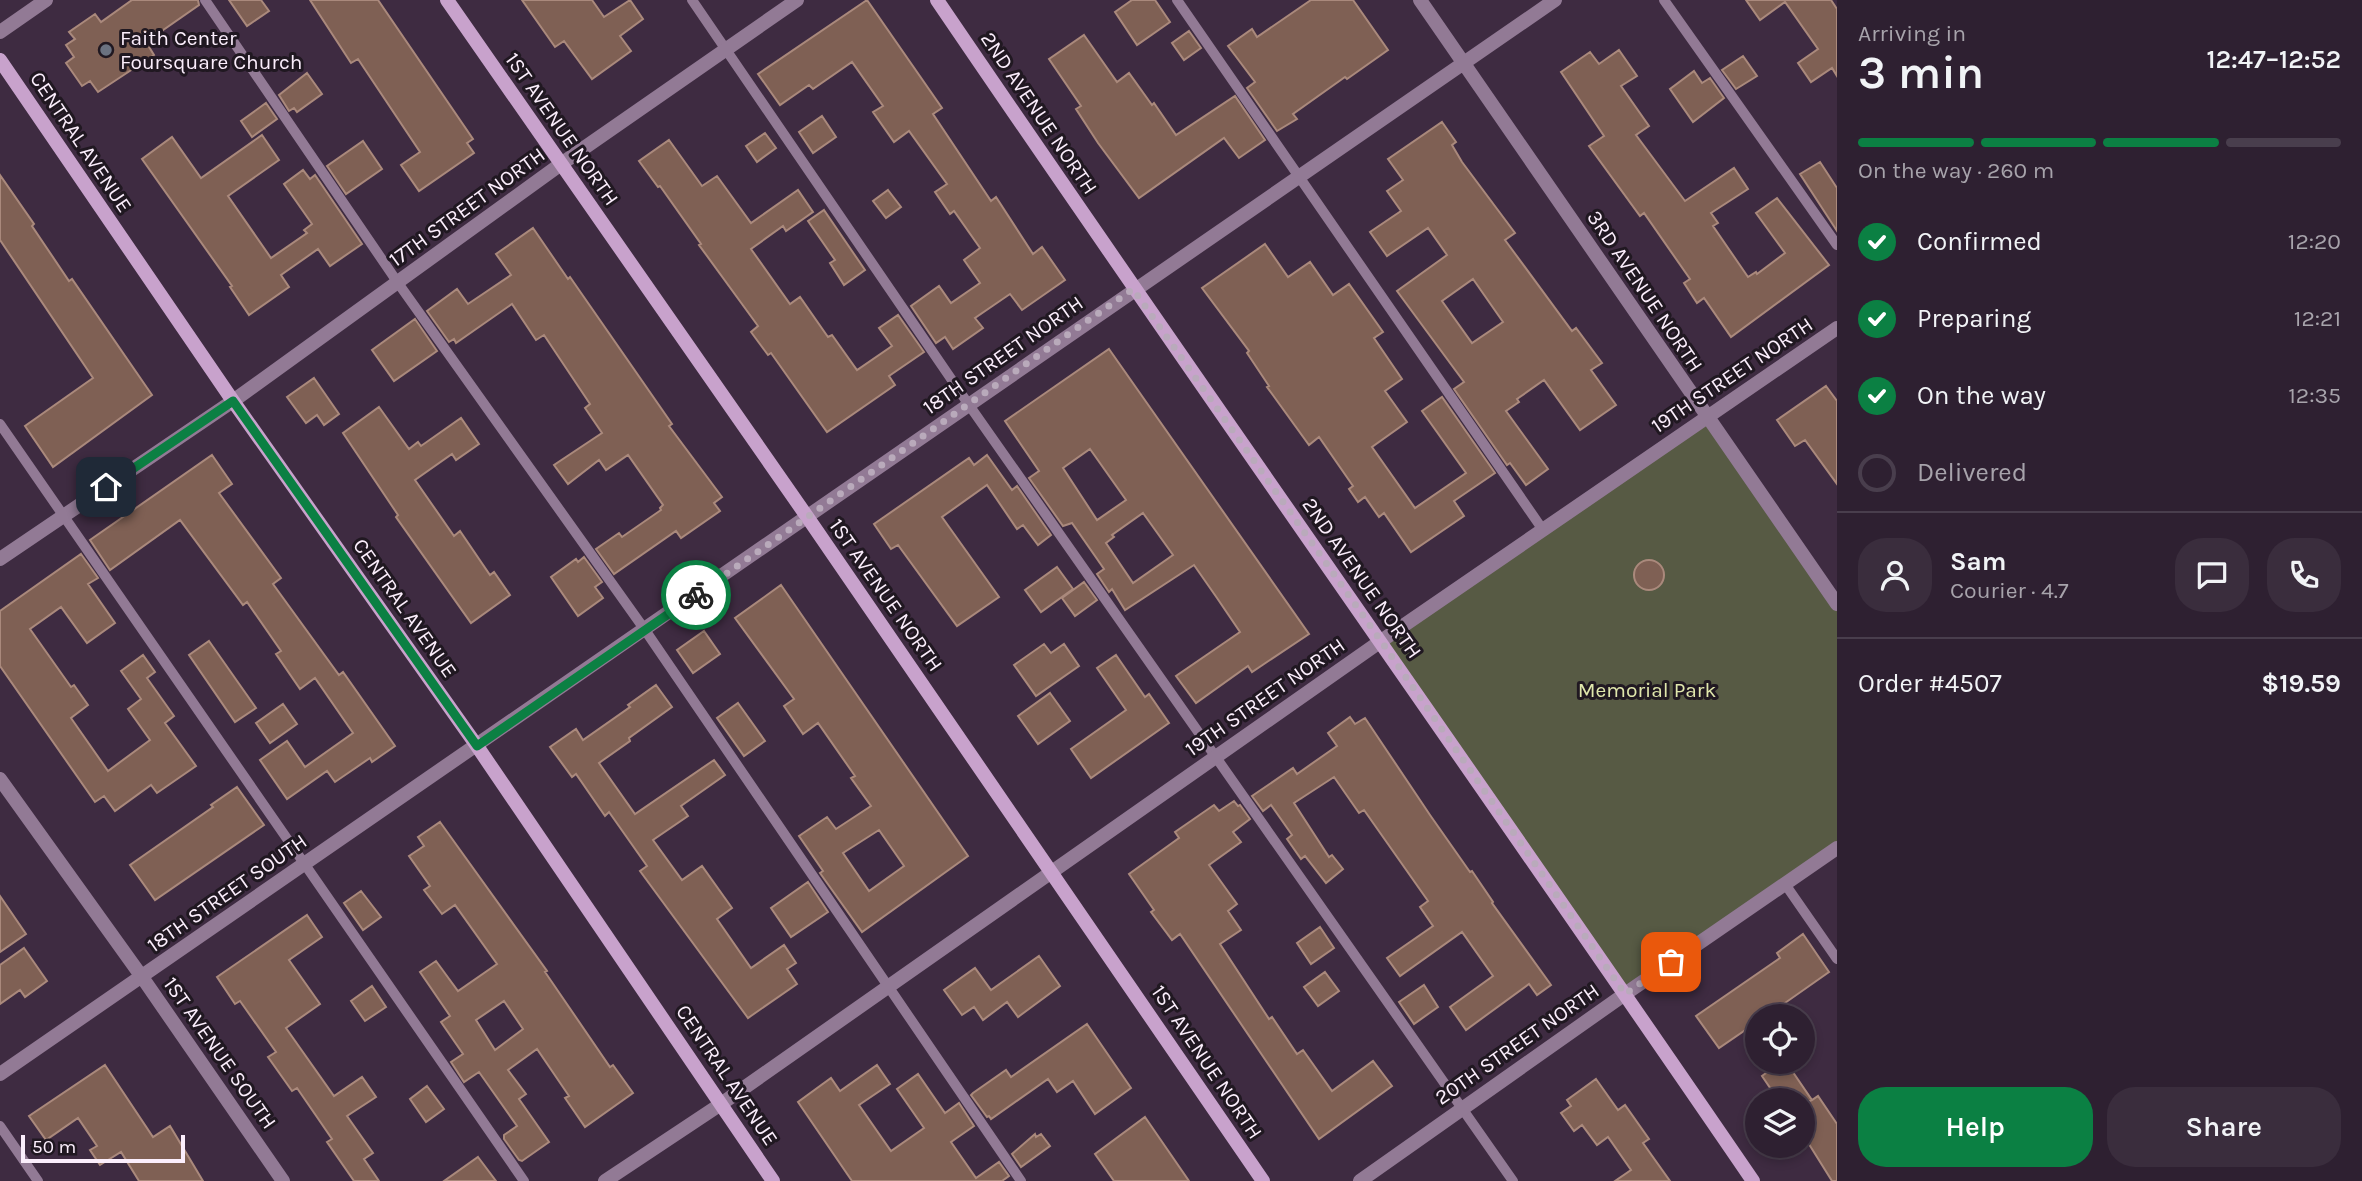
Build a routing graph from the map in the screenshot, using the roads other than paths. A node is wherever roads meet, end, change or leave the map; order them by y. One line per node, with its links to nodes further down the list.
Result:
1 (46, 0): 11 (street)
2 (205, 0): 18 (lane)
3 (447, 0): 15 (main road, 1ST AVENUE NORTH)
4 (692, 0): 12 (lane)
5 (797, 0): 12 (street, 17TH STREET NORTH)
6 (937, 0): 19 (main road, 2ND AVENUE NORTH)
7 (1177, 0): 16 (lane)
8 (1420, 0): 14 (street, 3RD AVENUE NORTH)
9 (1555, 0): 14 (street, 18TH STREET NORTH)
10 (1664, 0): 17 (lane)
11 (0, 32)
12 (726, 49): 15 (street, 17TH STREET NORTH); 22 (lane)
13 (0, 60): 21 (main road, CENTRAL AVENUE)
14 (1463, 63): 16 (street, 18TH STREET NORTH); 23 (street, 3RD AVENUE NORTH)
15 (561, 164): 18 (street, 17TH STREET NORTH); 26 (main road, 1ST AVENUE NORTH)
16 (1299, 176): 19 (street, 18TH STREET NORTH); 27 (lane)
17 (1837, 245)
18 (398, 283): 21 (street, 17TH STREET NORTH); 30 (lane)
19 (1133, 289): 22 (street, 18TH STREET NORTH); 31 (main road, 2ND AVENUE NORTH)
20 (1837, 328): 23 (street, 19TH STREET NORTH)
21 (233, 401): 25 (street, 17TH STREET NORTH); 32 (main road, CENTRAL AVENUE)
22 (969, 405): 26 (street, 18TH STREET NORTH); 33 (lane)
23 (1706, 418): 27 (street, 19TH STREET NORTH); 29 (street, 3RD AVENUE NORTH)
24 (0, 424): 25 (lane)
25 (64, 515): 28 (street, 17TH STREET NORTH); 36 (lane)
26 (808, 518): 30 (street, 18TH STREET NORTH); 37 (main road, 1ST AVENUE NORTH)
27 (1544, 530): 31 (street, 19TH STREET NORTH)
28 (0, 559)
29 (1837, 604)
30 (645, 630): 32 (street, 18TH STREET NORTH); 41 (lane)
31 (1381, 641): 33 (street, 19TH STREET NORTH); 42 (main road, 2ND AVENUE NORTH)
32 (477, 746): 36 (street, 18TH STREET SOUTH); 44 (main road, CENTRAL AVENUE)
33 (1216, 757): 37 (street, 19TH STREET NORTH); 45 (lane)
34 (0, 779): 40 (street, 1ST AVENUE SOUTH)
35 (1837, 848): 38 (street, 20TH STREET NORTH)
36 (305, 865): 40 (street, 18TH STREET SOUTH); 49 (lane)
37 (1052, 873): 41 (street, 19TH STREET NORTH); 53 (main road, 1ST AVENUE NORTH)
38 (1785, 884): 39 (lane); 42 (street, 20TH STREET NORTH)
39 (1837, 959)
40 (142, 977): 43 (street, 18TH STREET SOUTH); 48 (street, 1ST AVENUE SOUTH)
41 (889, 986): 44 (street, 19TH STREET NORTH); 52 (lane)
42 (1625, 994): 45 (street, 20TH STREET NORTH); 56 (main road, 2ND AVENUE NORTH)
43 (0, 1074)
44 (721, 1104): 50 (street, 19TH STREET NORTH); 51 (main road, CENTRAL AVENUE)
45 (1463, 1108): 54 (street, 20TH STREET NORTH); 55 (lane)
46 (0, 1126): 47 (lane)
47 (38, 1181)
48 (283, 1181)
49 (524, 1181)
50 (605, 1181)
51 (773, 1181)
52 (1021, 1181)
53 (1263, 1181)
54 (1360, 1181)
55 (1513, 1181)
56 (1753, 1181)

